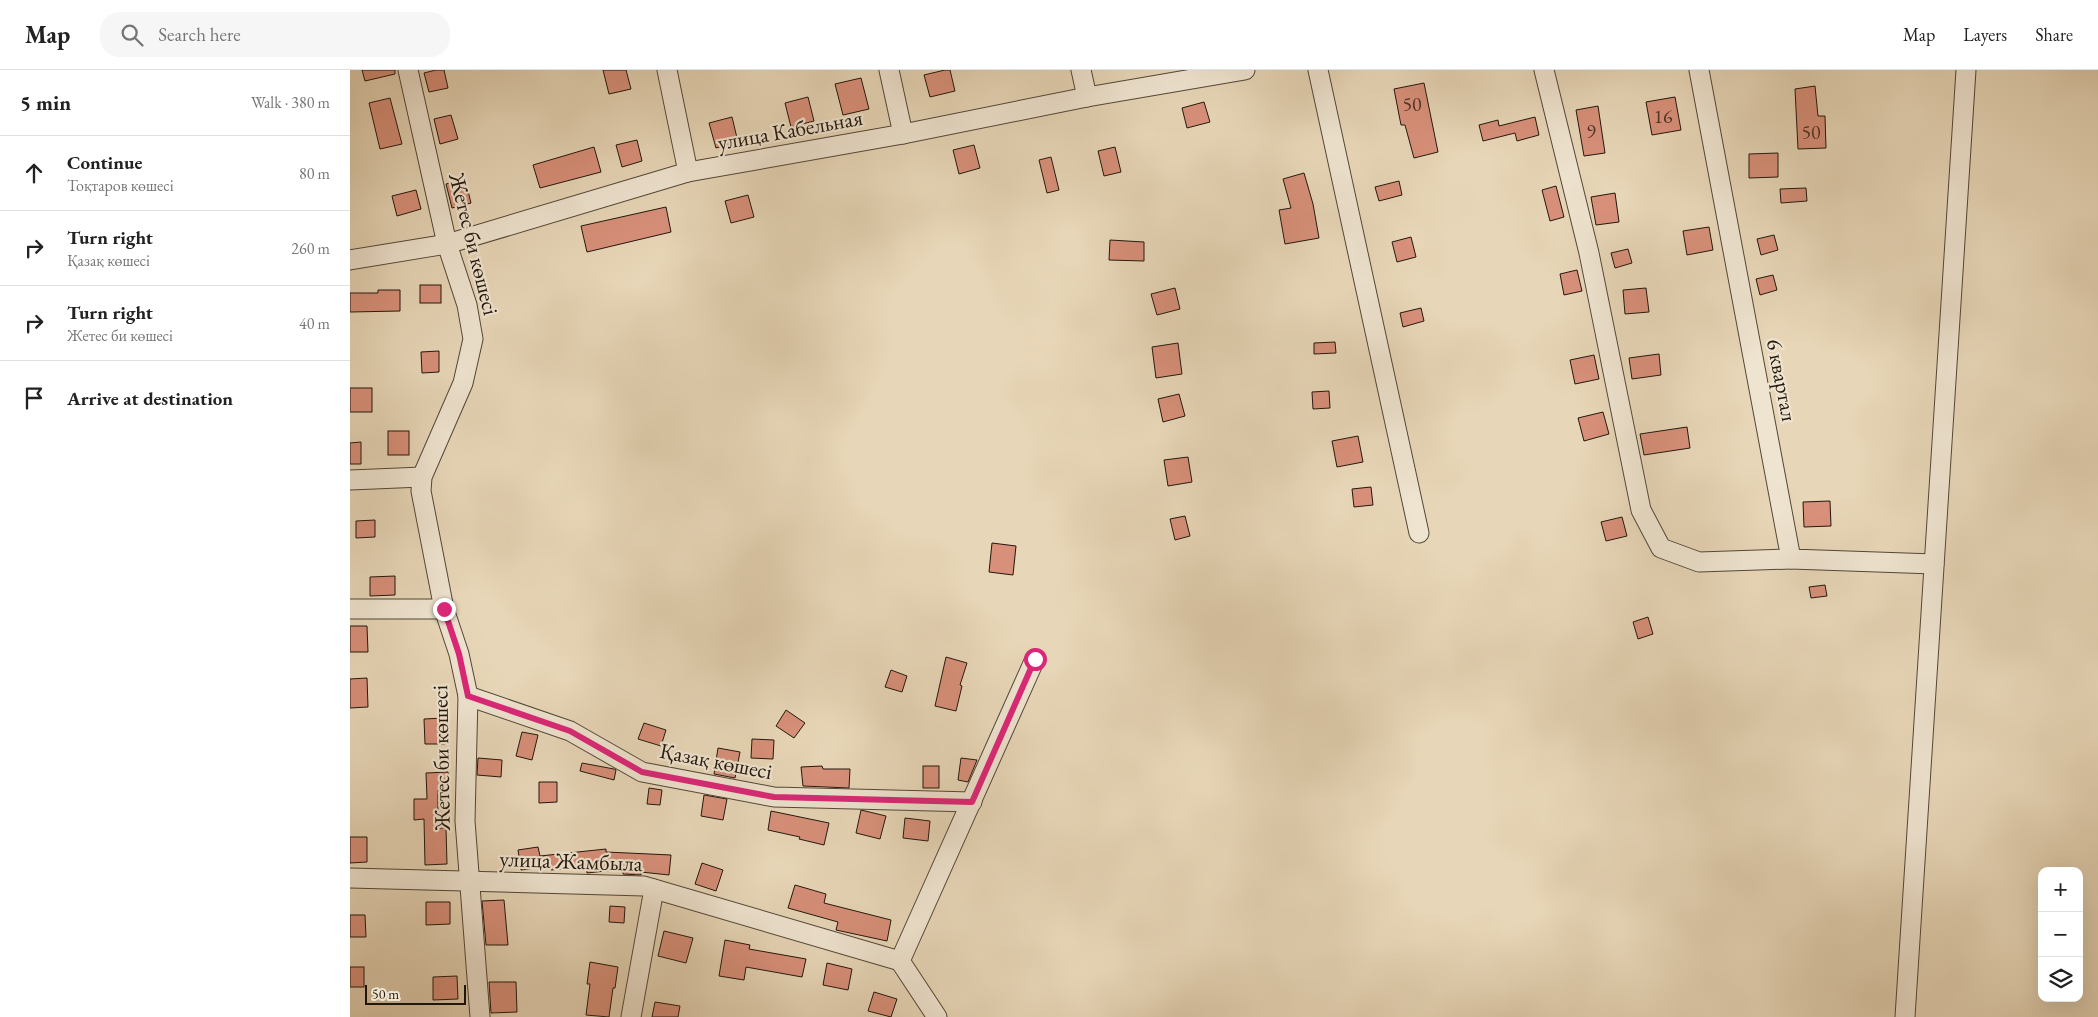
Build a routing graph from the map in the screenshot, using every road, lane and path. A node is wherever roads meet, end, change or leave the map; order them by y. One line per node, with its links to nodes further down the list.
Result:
1 (408, 70): 13 (street, Жетес би көшесі)
2 (667, 70): 12 (street)
3 (889, 70): 11 (street)
4 (1081, 70): 10 (street)
5 (1245, 70): 10 (street, улица Кабельная)
6 (1318, 70): 17 (street)
7 (1544, 70): 18 (street)
8 (1699, 70): 18 (street, 6 квартал)
9 (1966, 70): 19 (street)
10 (1087, 97): 11 (street, улица Кабельная)
11 (903, 134): 12 (street, улица Кабельная)
12 (688, 172): 13 (street, улица Кабельная)
13 (447, 244): 14 (street, улица Кабельная); 15 (street, Жетес би көшесі)
14 (350, 260)
15 (422, 477): 16 (street); 21 (street, Жетес би көшесі)
16 (350, 480)
17 (1419, 533)
18 (1791, 559): 19 (street)
19 (1934, 564): 32 (street)
20 (350, 609): 21 (street)
21 (444, 609): 23 (street, Жетес би көшесі)
22 (1035, 659): 24 (street)
23 (468, 696): 24 (street, Қазақ көшесі); 26 (street, Жетес би көшесі)
24 (972, 802): 28 (street)
25 (350, 878): 26 (street, улица Жамбыла)
26 (470, 881): 27 (street, улица Жамбыла); 29 (street, Жетес би көшесі)
27 (654, 889): 28 (street, улица Жамбыла); 30 (street)
28 (900, 961): 31 (street)
29 (480, 1017)
30 (631, 1017)
31 (936, 1017)
32 (1905, 1017)

